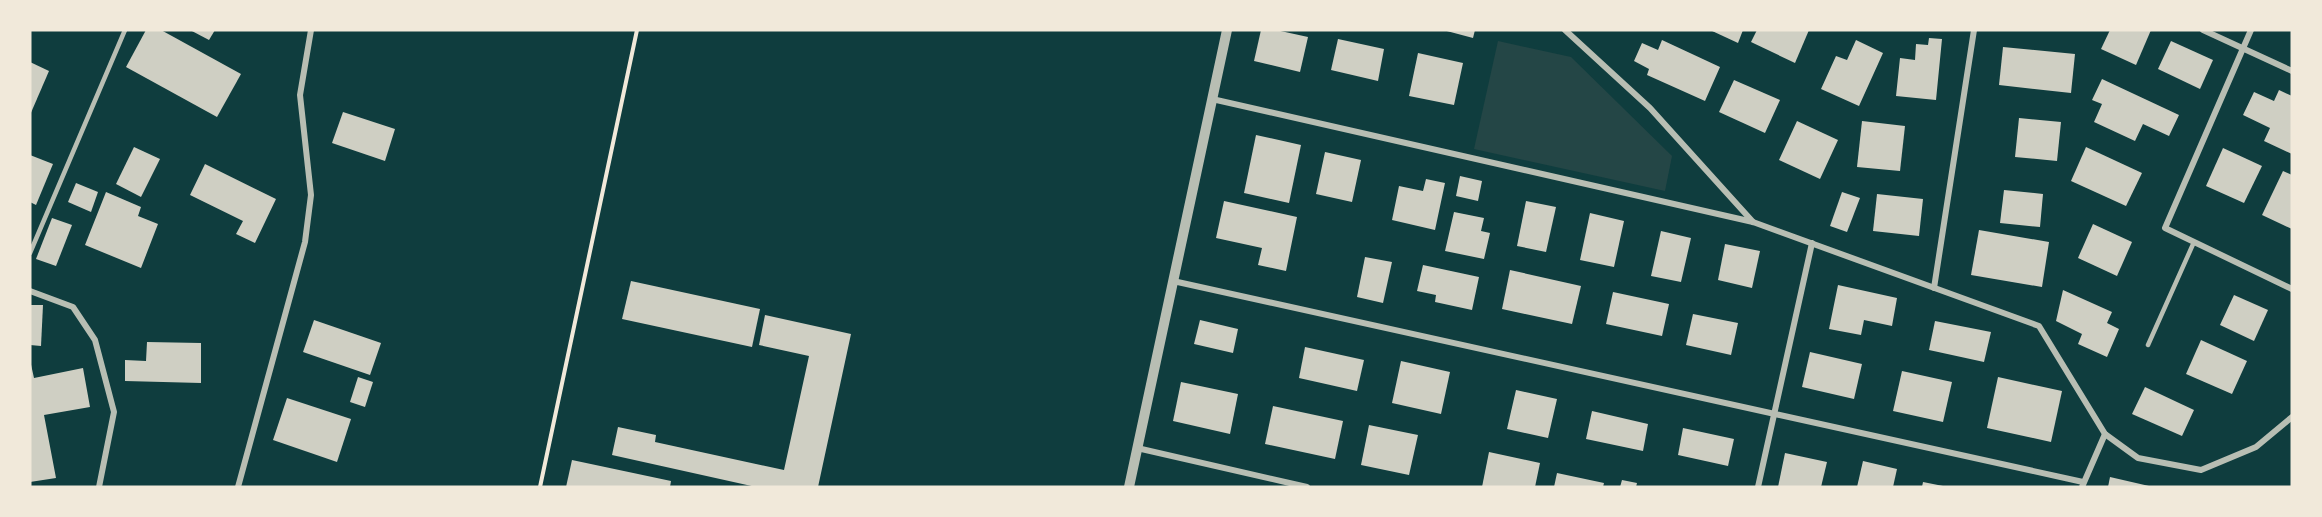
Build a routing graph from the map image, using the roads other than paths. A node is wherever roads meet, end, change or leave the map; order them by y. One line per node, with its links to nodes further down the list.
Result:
1 (125, 30): 14 (lane)
2 (311, 30): 26 (street)
3 (1227, 30): 10 (street)
4 (1564, 30): 11 (street)
5 (1974, 30): 16 (street)
6 (2203, 30): 8 (street)
7 (2251, 30): 8 (street)
8 (2242, 48): 9 (street); 12 (street)
9 (2292, 71)
10 (1212, 99): 11 (street); 15 (street)
11 (1753, 222): 13 (street)
12 (2194, 242): 17 (street); 19 (lane)
13 (1812, 243): 16 (street); 20 (street)
14 (30, 253)
15 (1173, 281): 20 (street); 23 (street)
16 (1934, 288): 22 (street)
17 (2292, 290)
18 (30, 291): 25 (street)
19 (2148, 345)
20 (1774, 414): 24 (street); 29 (street)
21 (2292, 417): 22 (street)
22 (2105, 434): 24 (street)
23 (1137, 448): 27 (street); 28 (street)
24 (2082, 485)
25 (99, 487)
26 (238, 487)
27 (1129, 487)
28 (1307, 487)
29 (1758, 487)

